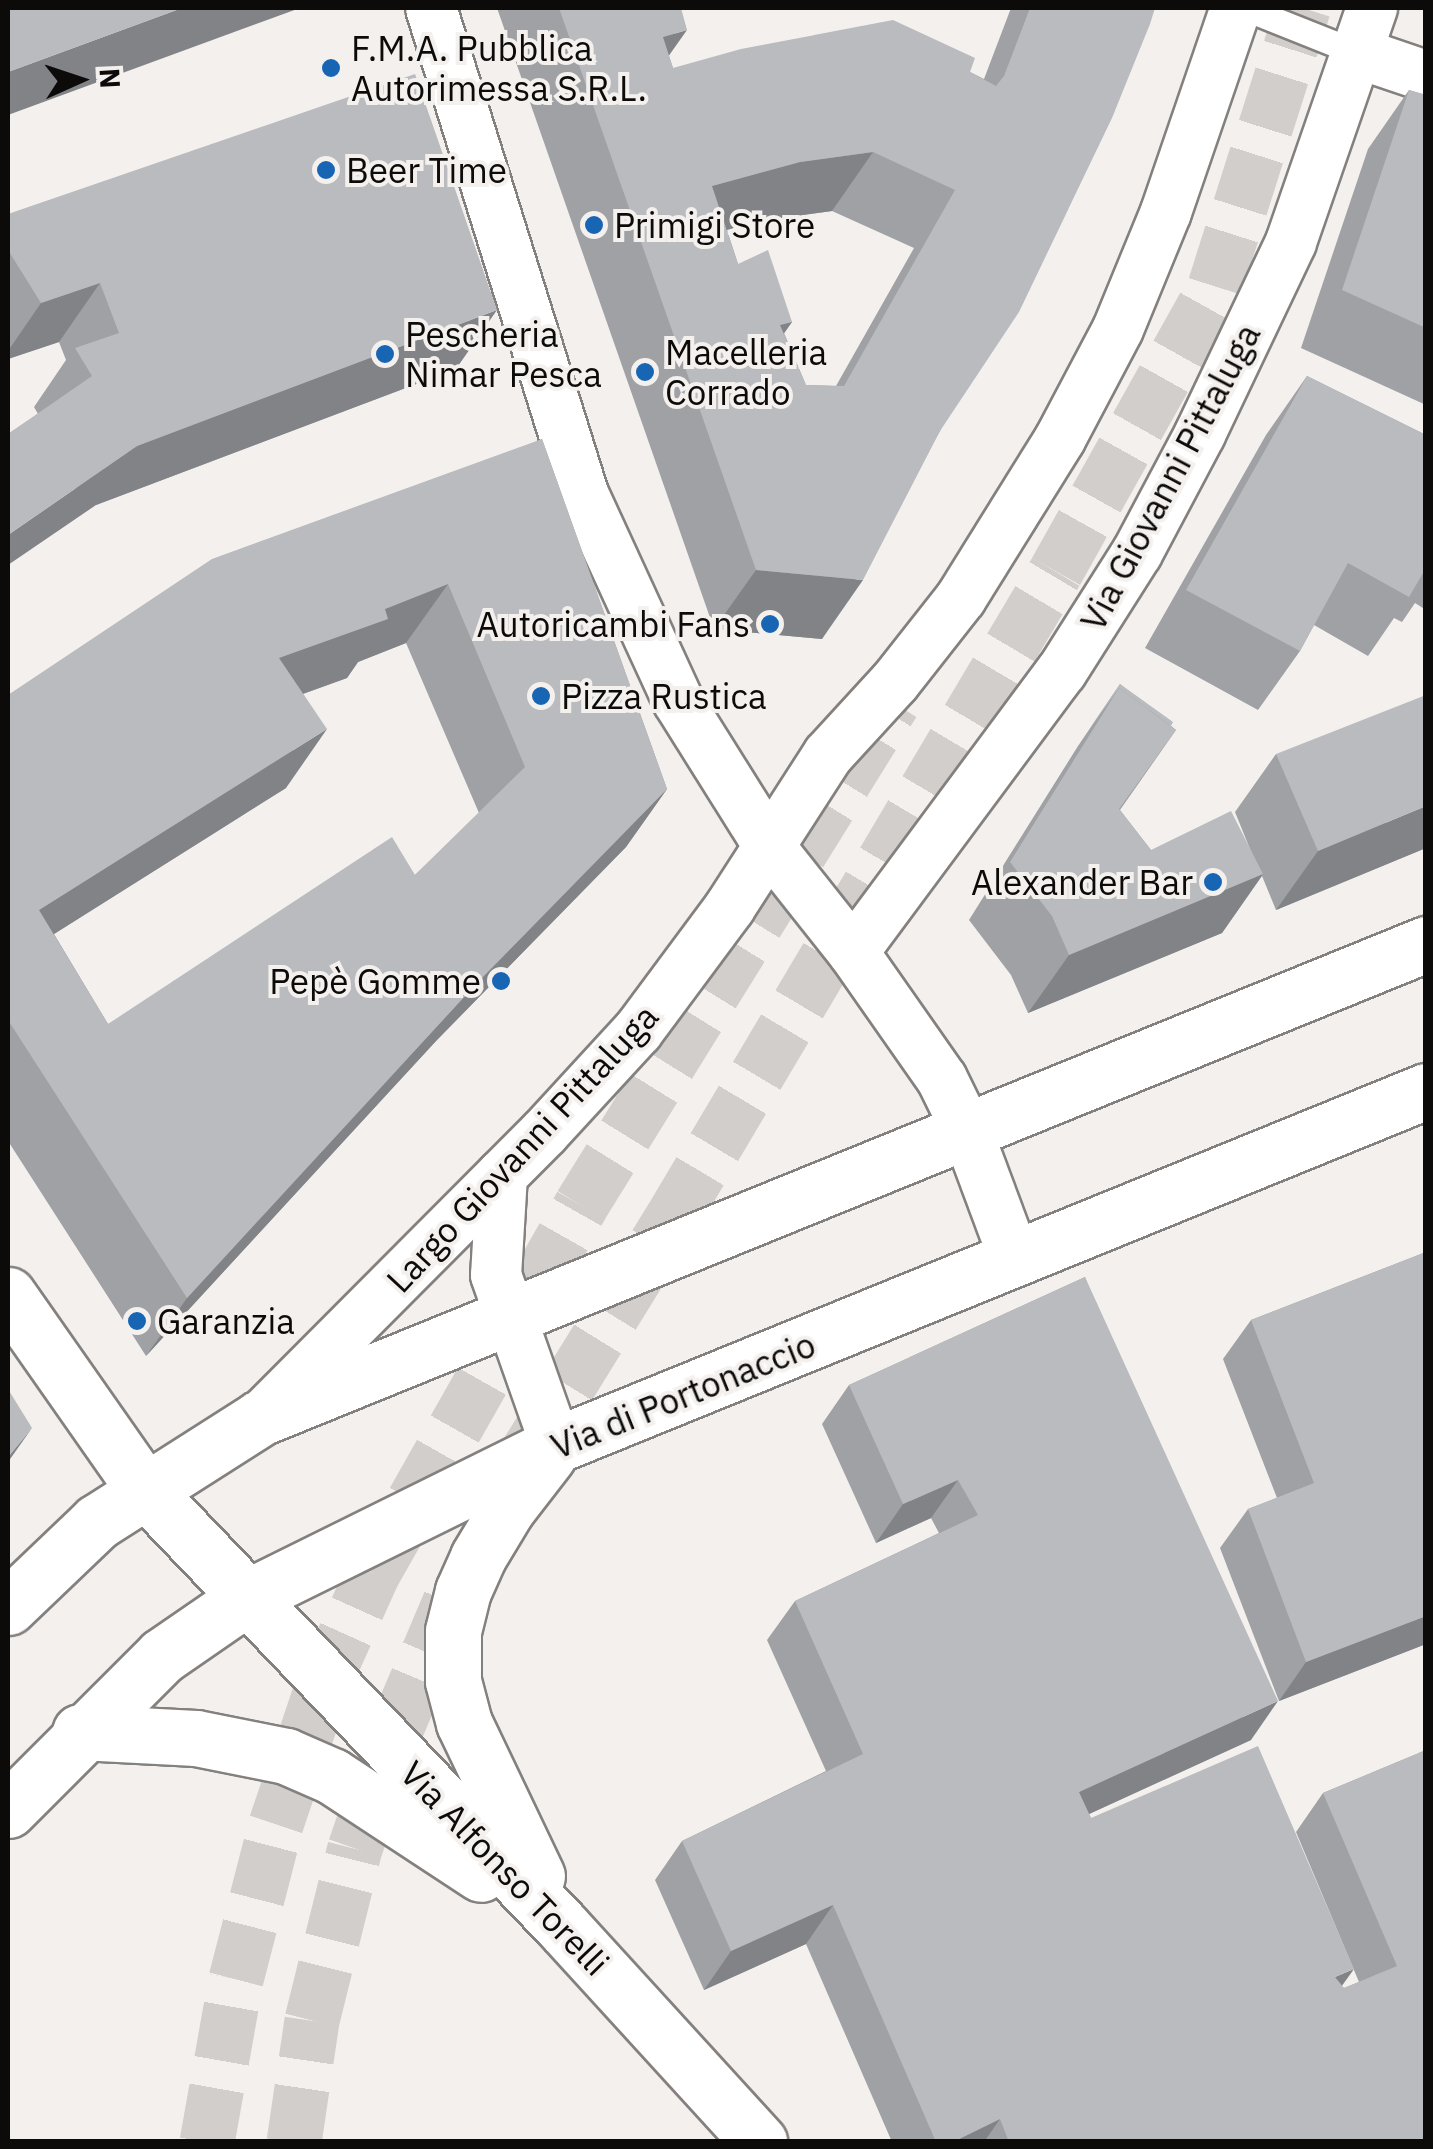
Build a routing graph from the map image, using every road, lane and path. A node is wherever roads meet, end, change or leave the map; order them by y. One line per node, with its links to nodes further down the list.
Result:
1 (431, 8): 6 (street)
2 (1236, 8): 6 (street)
3 (1245, 8): 4 (lane)
4 (1365, 30): 5 (street); 8 (street, Via Giovanni Pittaluga)
5 (1426, 76)
6 (769, 846): 8 (street); 11 (street, Largo Giovanni Pittaluga)
7 (1426, 944): 10 (main road)
8 (853, 952): 10 (street)
9 (1426, 1091): 12 (main road, Via di Portonaccio)
10 (966, 1128): 12 (street); 14 (main road)
11 (502, 1175): 14 (street); 15 (street, Largo Giovanni Pittaluga)
12 (1015, 1260): 16 (main road, Via di Portonaccio)
13 (8, 1294): 17 (main road, Via Alfonso Torelli)
14 (510, 1318): 15 (main road); 16 (street)
15 (260, 1418): 17 (main road)
16 (556, 1445): 18 (main road, Via di Portonaccio); 22 (main road)
17 (144, 1490): 18 (main road, Via Alfonso Torelli); 19 (main road)
18 (246, 1598): 20 (main road, Via di Portonaccio); 22 (main road, Via Alfonso Torelli)
19 (8, 1607)
20 (80, 1732): 21 (main road, Via di Portonaccio); 22 (main road)
21 (8, 1810)
22 (563, 1927): 23 (main road, Via Alfonso Torelli)
23 (760, 2142)

